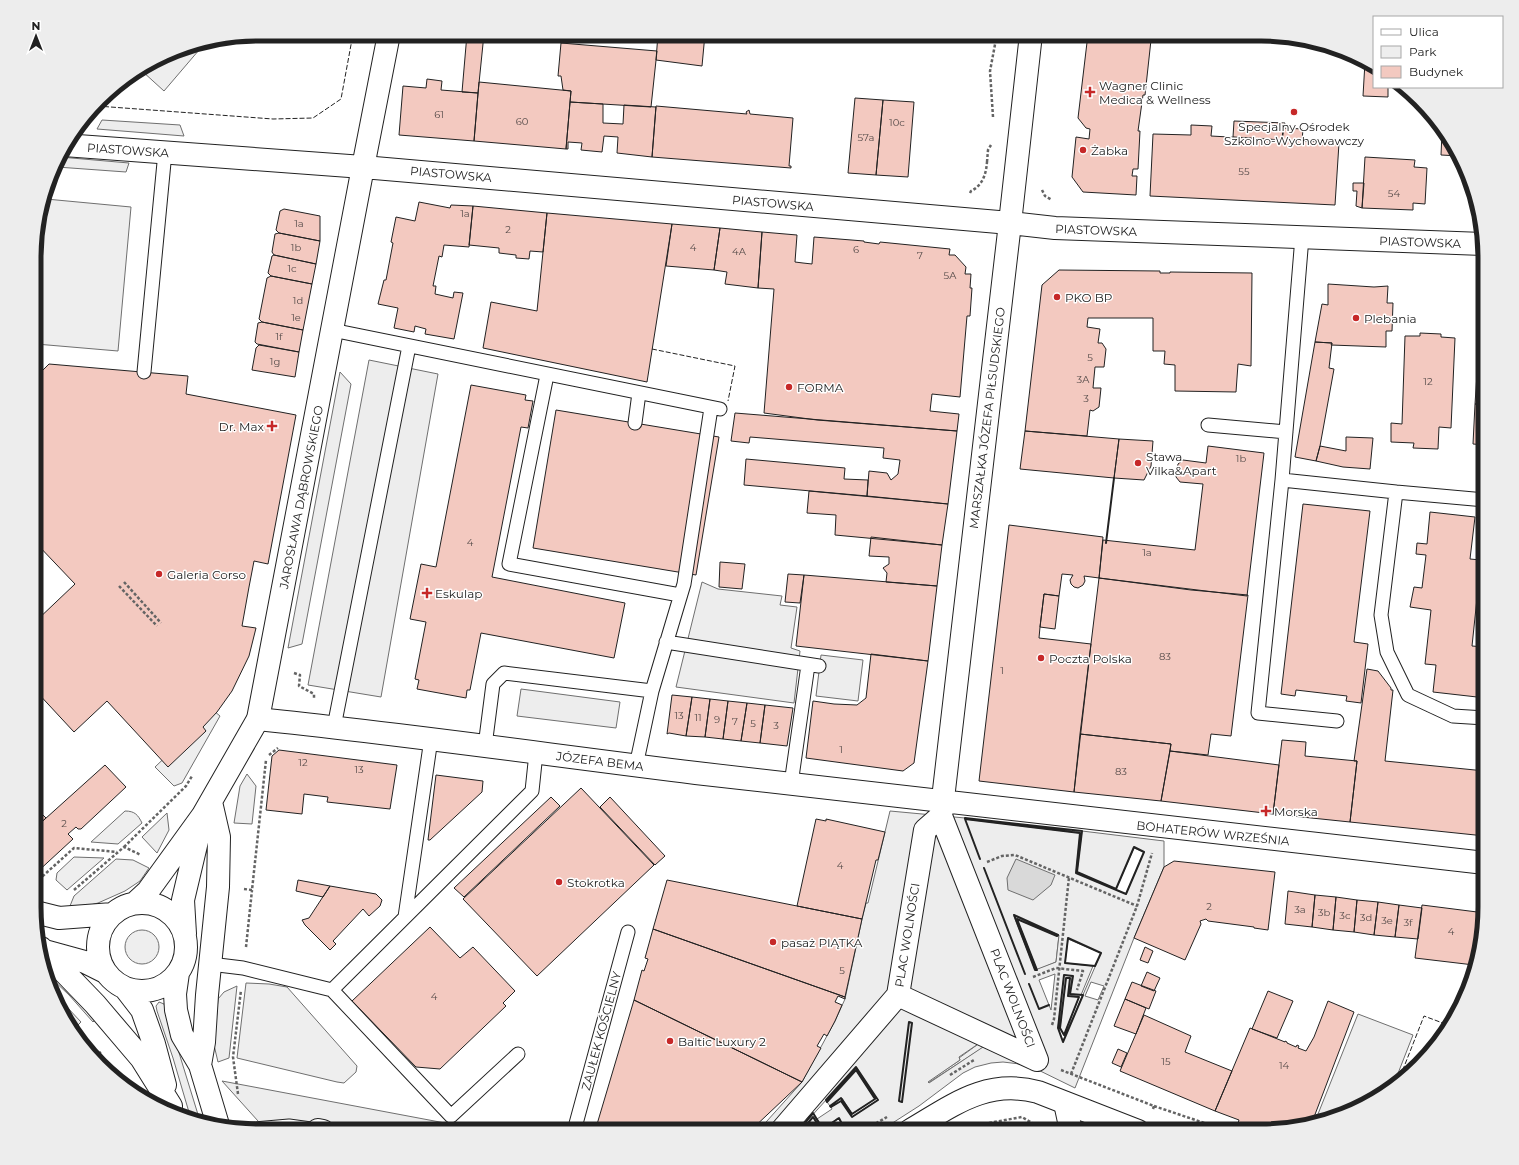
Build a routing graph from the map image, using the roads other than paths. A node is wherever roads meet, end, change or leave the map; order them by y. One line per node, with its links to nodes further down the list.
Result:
1 (388, 41): 5 (street, JAROSŁAWA DĄBROWSKIEGO)
2 (1030, 41): 6 (street, MARSZAŁKA JÓZEFA PIŁSUDSKIEGO)
3 (72, 146): 4 (street, PIASTOWSKA)
4 (165, 152): 5 (street, PIASTOWSKA); 11 (lane)
5 (363, 166): 6 (street, PIASTOWSKA); 9 (street, JAROSŁAWA DĄBROWSKIEGO)
6 (1010, 223): 7 (street, PIASTOWSKA); 33 (street, MARSZAŁKA JÓZEFA PIŁSUDSKIEGO)
7 (1302, 237): 8 (street, PIASTOWSKA); 16 (lane)
8 (1478, 244)
9 (332, 330): 10 (lane); 24 (street, JAROSŁAWA DĄBROWSKIEGO)
10 (409, 346): 12 (lane); 26 (lane)
11 (144, 372)
12 (547, 375): 13 (lane); 20 (lane)
13 (639, 393): 14 (lane); 20 (lane)
14 (635, 423)
15 (1208, 425): 16 (lane)
16 (1286, 432): 17 (lane)
17 (1282, 480): 18 (lane); 25 (lane)
18 (1396, 492): 19 (lane); 23 (lane)
19 (1478, 499)
20 (680, 595): 21 (lane)
21 (666, 642): 22 (lane); 31 (lane)
22 (652, 691): 28 (lane); 30 (lane)
23 (1478, 718)
24 (258, 719): 26 (street, JÓZEFA BEMA); 32 (street, JAROSŁAWA DĄBROWSKIEGO)
25 (1337, 721)
26 (334, 727): 27 (street, JÓZEFA BEMA)
27 (431, 739): 28 (street, JÓZEFA BEMA); 38 (lane)
28 (485, 746): 29 (street, JÓZEFA BEMA)
29 (536, 753): 30 (street, JÓZEFA BEMA); 38 (lane)
30 (636, 766): 31 (street, JÓZEFA BEMA)
31 (791, 784): 33 (street, JÓZEFA BEMA)
32 (207, 808): 35 (street, JAROSŁAWA DĄBROWSKIEGO); 40 (street, JAROSŁAWA DĄBROWSKIEGO); 43 (street)
33 (941, 808): 34 (street, BOHATERÓW WRZEŚNIA); 48 (street, PLAC WOLNOŚCI); 48 (street, PLAC WOLNOŚCI)
34 (1478, 862)
35 (135, 903): 37 (street); 40 (street)
36 (41, 914): 37 (street)
37 (113, 914): 44 (street)
38 (405, 917): 47 (lane)
39 (628, 932): 55 (lane, ZAUŁEK KOŚCIELNY)
40 (185, 934): 45 (street)
41 (45, 950): 44 (street)
42 (45, 951): 52 (street)
43 (210, 964): 47 (lane); 50 (street)
44 (105, 972): 46 (street)
45 (178, 973): 46 (street); 50 (street)
46 (125, 988): 53 (street)
47 (332, 990): 49 (lane)
48 (898, 995): 56 (street, PLAC WOLNOŚCI)
49 (518, 1054)
50 (200, 1065): 54 (street)
51 (1065, 1103): 57 (street); 58 (street); 59 (street)
52 (169, 1105)
53 (171, 1106)
54 (217, 1120)
55 (576, 1124)
56 (787, 1124)
57 (921, 1124)
58 (1070, 1124)
59 (1120, 1124)

